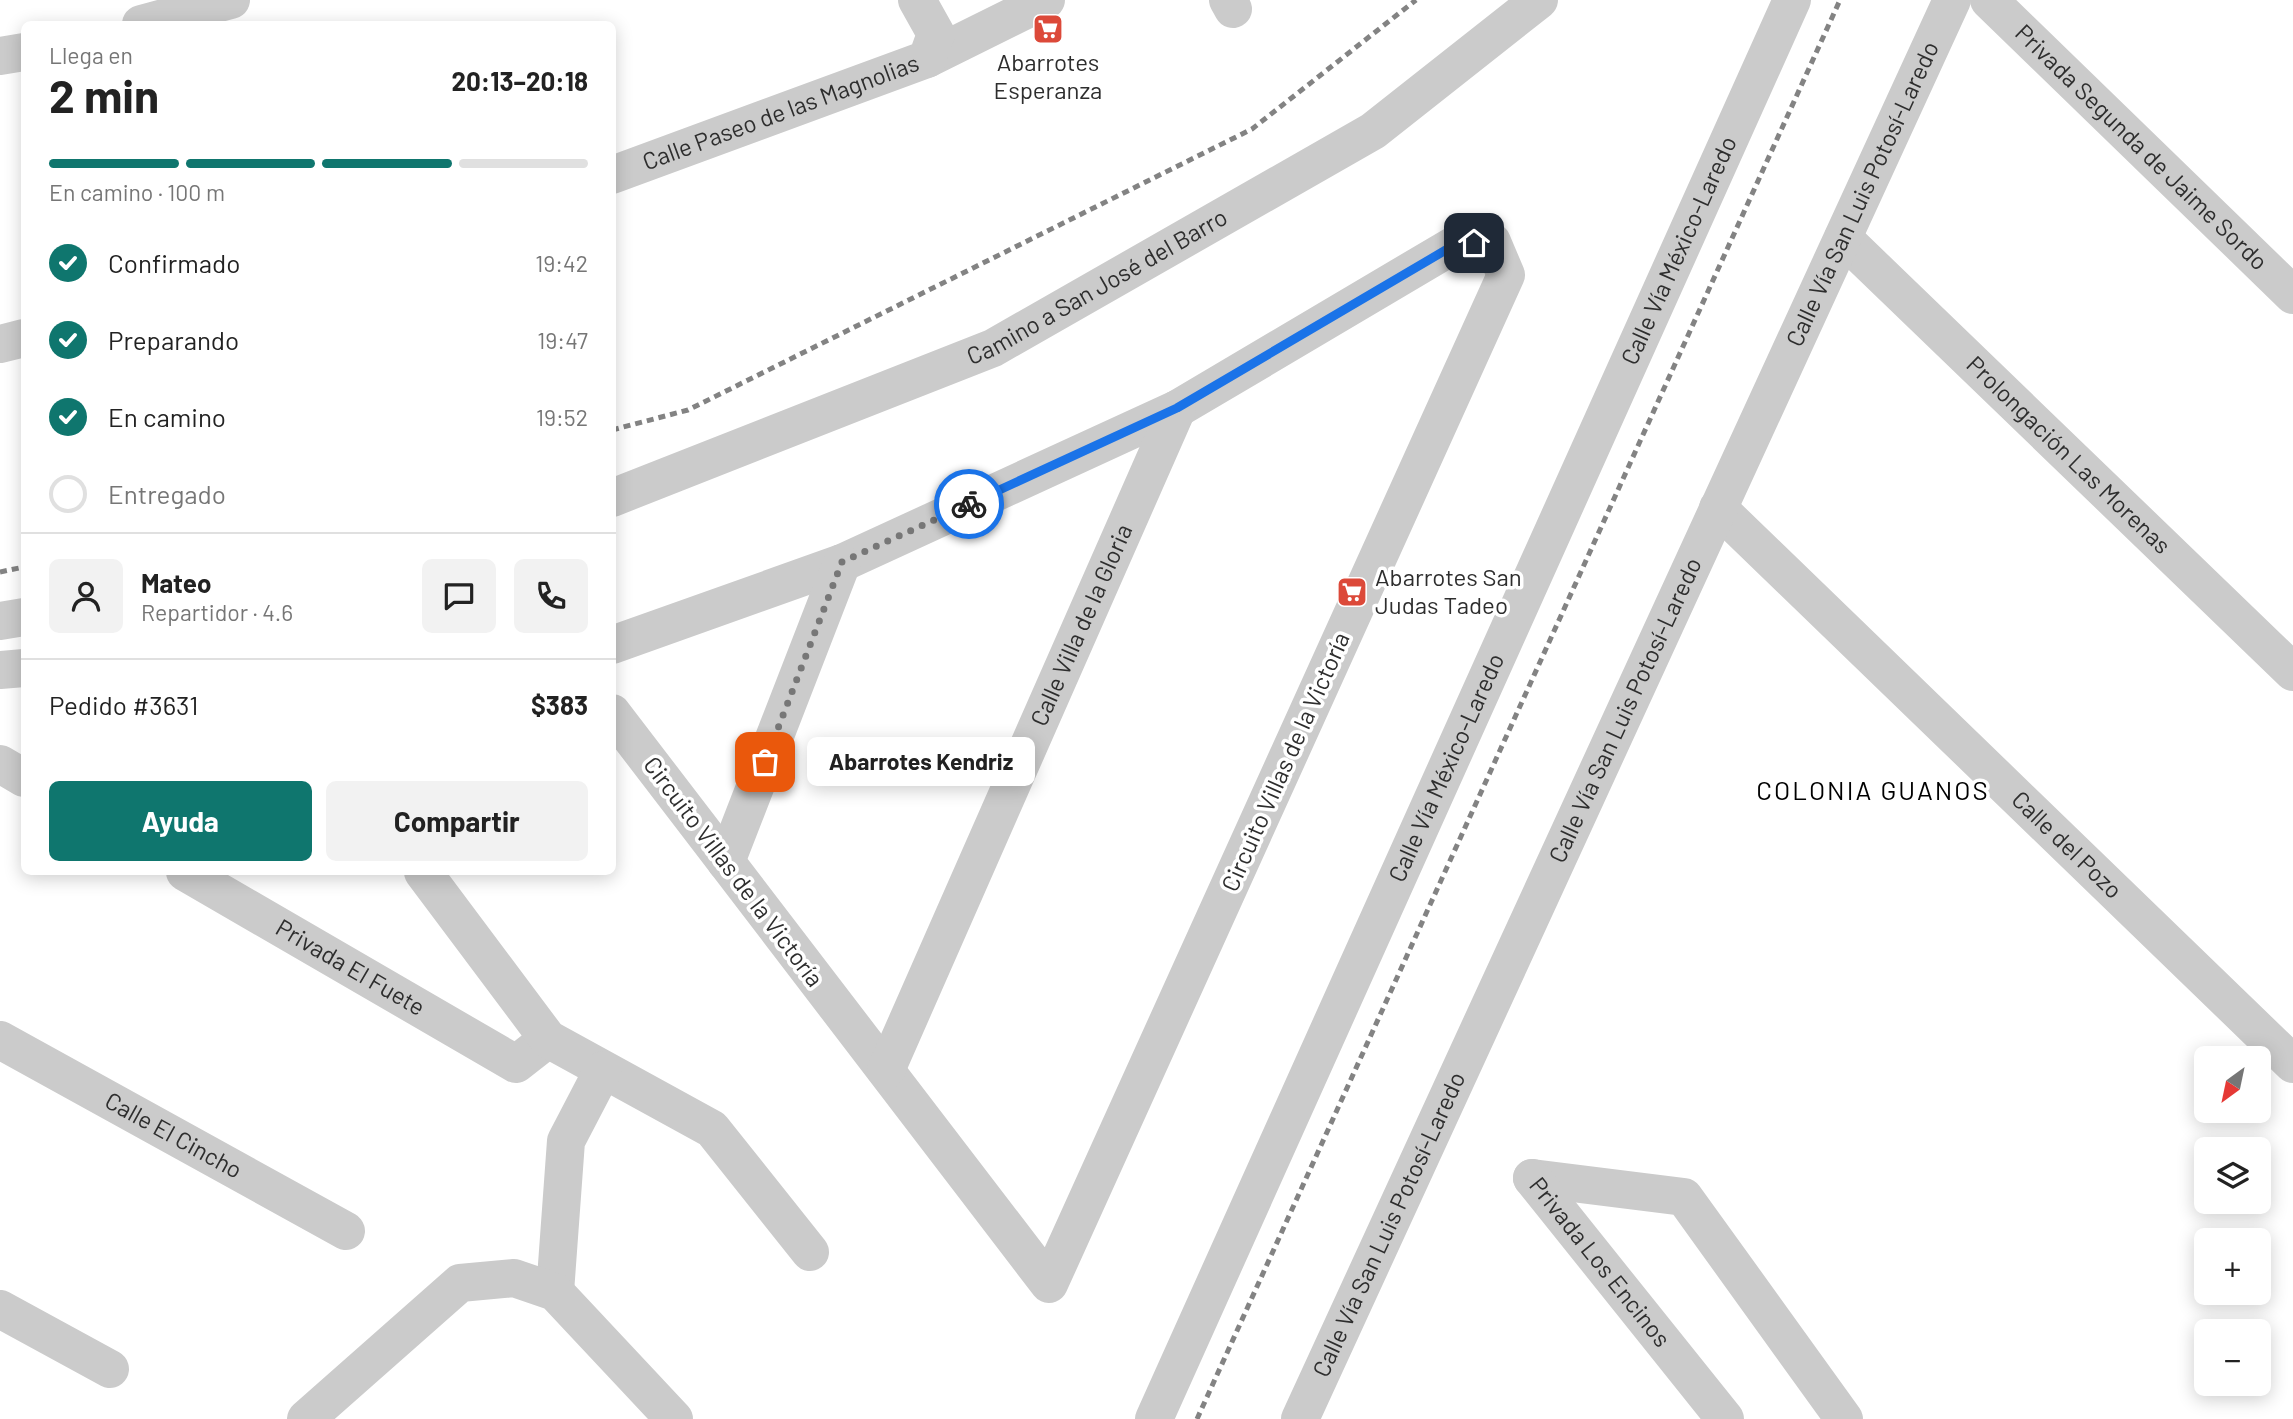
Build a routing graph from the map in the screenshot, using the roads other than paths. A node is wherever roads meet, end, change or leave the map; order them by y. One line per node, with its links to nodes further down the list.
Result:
1 (231, 0): 8 (street)
2 (917, 0): 11 (street, Calle Paseo de las Magnolias)
3 (1046, 0): 11 (street)
4 (1539, 0): 18 (street, Camino a San José del Barro)
5 (1792, 0): 45 (street, Calle Vía México-Laredo)
6 (1952, 0): 13 (street, Calle Vía San Luis Potosí-Laredo)
7 (1989, 0): 14 (street, Privada Segunda de Jaime Sordo)
8 (152, 21)
9 (21, 52): 10 (street)
10 (0, 56)
11 (928, 59): 12 (street, Calle Paseo de las Magnolias)
12 (616, 173)
13 (1843, 238): 19 (street, Calle Vía San Luis Potosí-Laredo); 26 (street, Prolongación Las Morenas)
14 (2293, 295)
15 (21, 339): 16 (street)
16 (0, 344)
17 (1177, 408): 20 (street, Circuito Villas de la Victoría); 37 (street, Calle Villa de la Gloria); 37 (street, Circuito Villas de la Victoría)
18 (616, 496)
19 (1718, 508): 35 (street, Calle del Pozo); 46 (street, Calle Vía San Luis Potosí-Laredo)
20 (842, 562): 23 (street, Circuito Villas de la Victoría); 30 (street)
21 (21, 618): 22 (street)
22 (0, 621)
23 (616, 644)
24 (21, 668): 25 (street)
25 (0, 670)
26 (2293, 672)
27 (616, 718): 30 (street, Circuito Villas de la Victoría)
28 (0, 764): 29 (street)
29 (21, 776)
30 (726, 862): 37 (street, Circuito Villas de la Victoría)
31 (190, 875): 33 (street, Privada El Fuete)
32 (425, 875): 33 (street)
33 (548, 1039): 36 (street)
34 (0, 1040): 38 (street, Calle El Cincho)
35 (2293, 1064)
36 (603, 1070): 39 (street); 40 (street)
37 (886, 1070)
38 (346, 1231)
39 (810, 1252)
40 (555, 1292): 43 (street); 44 (street)
41 (0, 1309): 42 (street)
42 (110, 1369)
43 (306, 1419)
44 (674, 1419)
45 (1154, 1419)
46 (1300, 1419)
47 (1725, 1419): 48 (street, Privada Los Encinos)
48 (1844, 1419)

